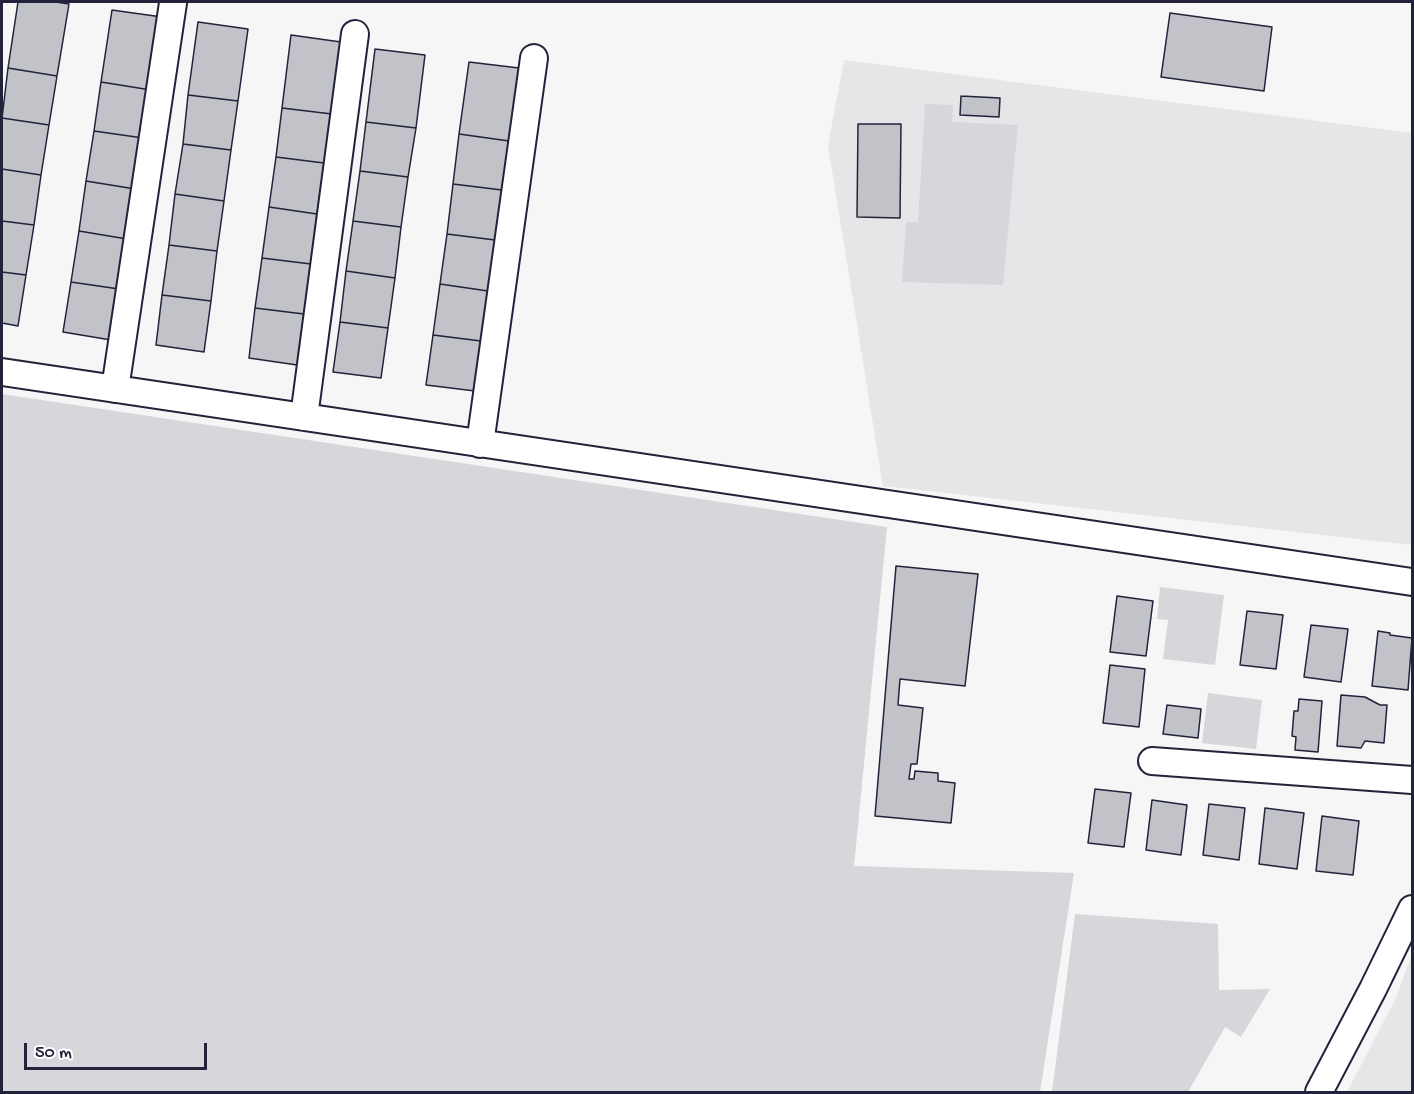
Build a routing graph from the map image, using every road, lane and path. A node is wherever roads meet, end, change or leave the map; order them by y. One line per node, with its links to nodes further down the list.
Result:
1 (173, 3): 5 (street)
2 (355, 34): 6 (street)
3 (534, 58): 7 (street)
4 (2, 372): 5 (street)
5 (115, 389): 6 (street)
6 (304, 417): 7 (street)
7 (480, 444): 8 (street)
8 (1413, 582)
9 (1152, 761): 10 (street)
10 (1413, 780)
11 (1413, 909): 12 (street)
12 (1319, 1092)

